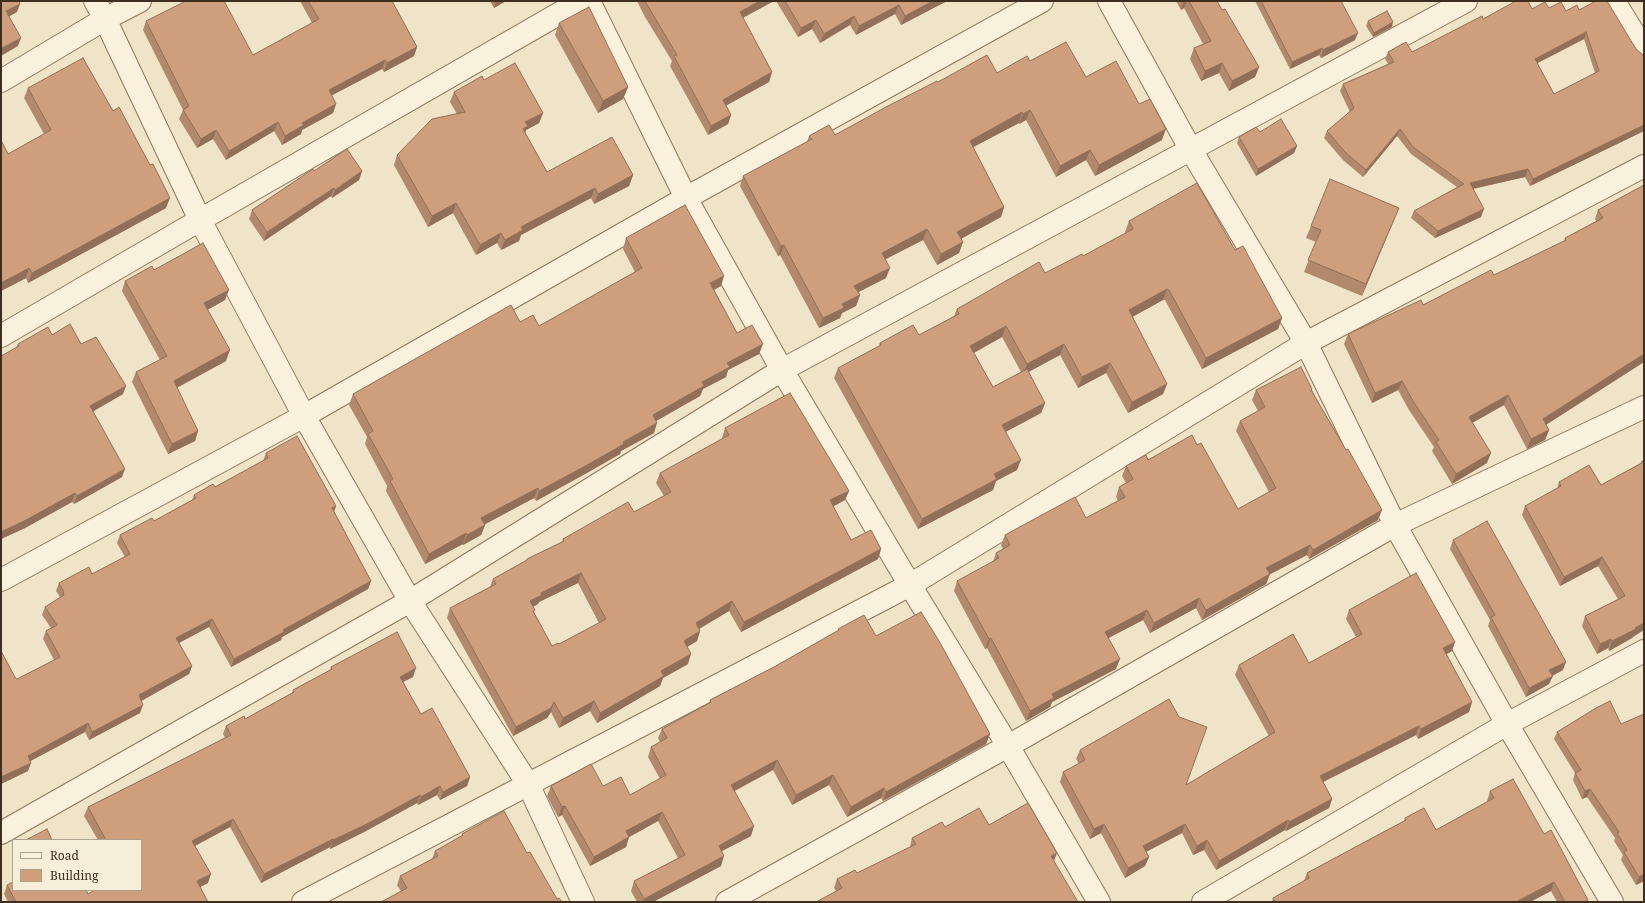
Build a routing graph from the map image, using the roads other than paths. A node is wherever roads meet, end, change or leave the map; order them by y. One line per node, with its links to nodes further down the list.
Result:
1 (140, 1): 8 (street)
2 (581, 1): 14 (street)
3 (589, 1): 13 (street)
4 (1042, 1): 13 (street)
5 (1108, 1): 11 (street)
6 (1466, 1): 11 (street)
7 (1614, 1): 9 (street)
8 (100, 10): 10 (street); 14 (street)
9 (1644, 50)
10 (1, 81)
11 (1191, 150): 16 (street); 17 (street)
12 (1644, 166): 16 (street)
13 (686, 198): 17 (street); 19 (street)
14 (200, 220): 15 (street); 19 (street)
15 (1, 336)
16 (1306, 343): 20 (street); 22 (street)
17 (782, 370): 22 (street); 23 (street)
18 (1644, 407): 20 (street)
19 (304, 416): 21 (street); 23 (street)
20 (1395, 524): 25 (street); 26 (street)
21 (1, 580)
22 (910, 585): 26 (street); 27 (street)
23 (410, 601): 27 (street); 28 (street)
24 (1644, 651): 25 (street)
25 (1507, 724): 33 (street); 34 (street)
26 (1008, 746): 31 (street); 32 (street)
27 (528, 784): 29 (street); 30 (street)
28 (1, 833)
29 (303, 902)
30 (583, 902)
31 (727, 902)
32 (1099, 902)
33 (1203, 902)
34 (1612, 902)

